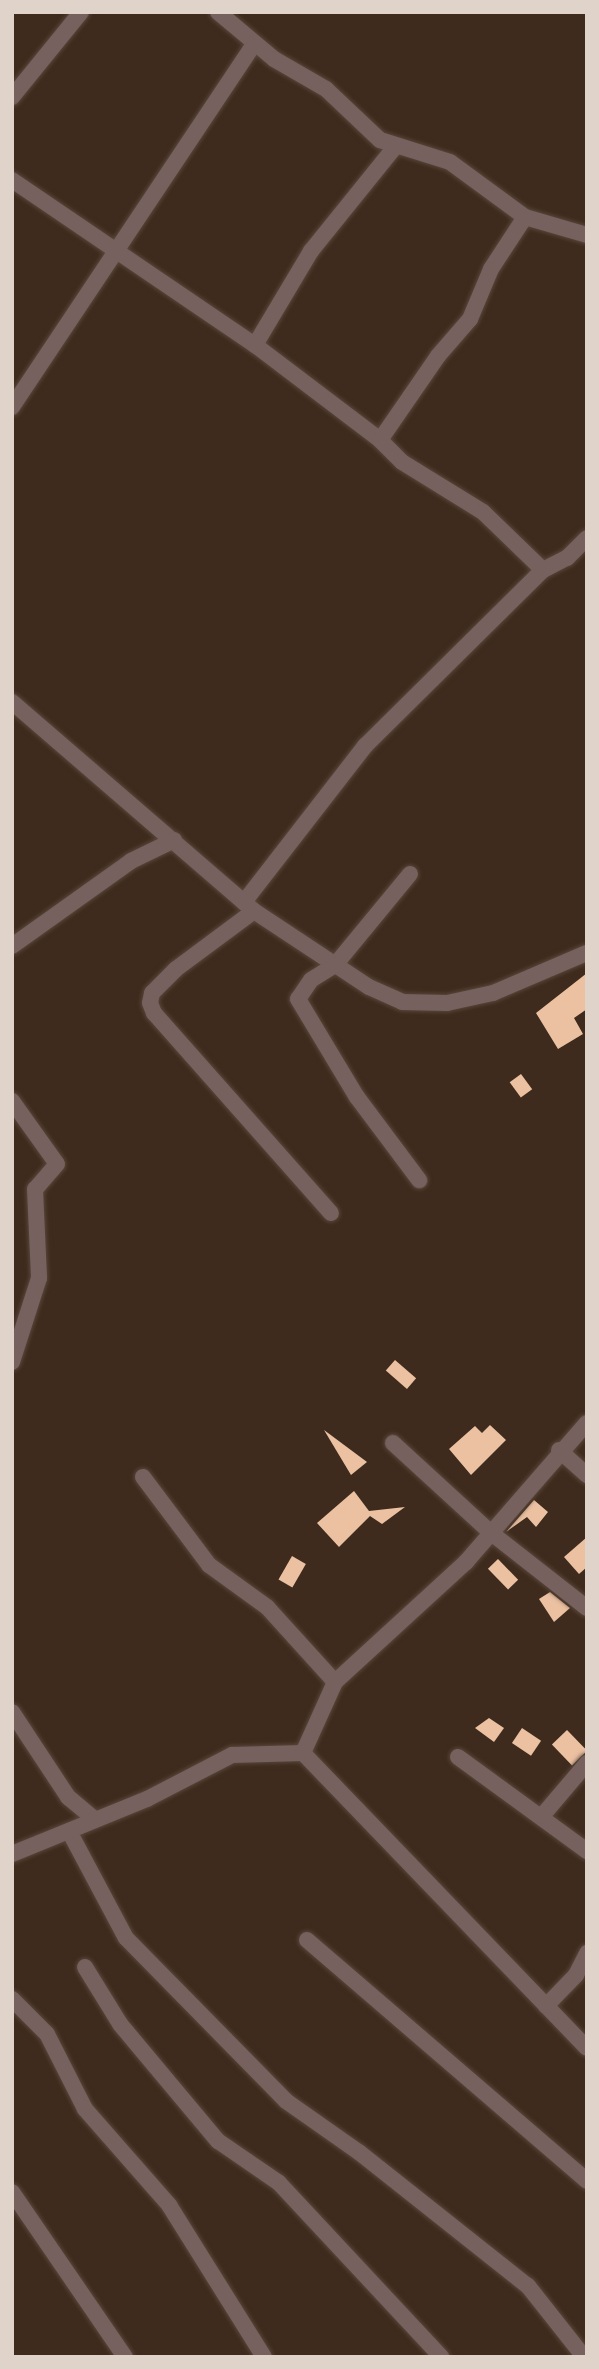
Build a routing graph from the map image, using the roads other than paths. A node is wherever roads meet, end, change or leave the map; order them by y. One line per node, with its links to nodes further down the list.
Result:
1 (81, 12): 4 (street)
2 (218, 12): 3 (street)
3 (254, 44): 5 (street); 9 (street)
4 (12, 97)
5 (395, 147): 7 (street); 10 (street)
6 (12, 180): 9 (street)
7 (525, 217): 8 (street); 12 (street)
8 (587, 235)
9 (114, 252): 10 (street); 11 (street)
10 (255, 345): 12 (street)
11 (12, 407)
12 (380, 440): 14 (street)
13 (587, 538): 14 (street)
14 (543, 570): 18 (street)
15 (12, 702): 16 (street)
16 (174, 840): 18 (street); 19 (street)
17 (410, 874): 21 (street)
18 (249, 906): 21 (street); 24 (street)
19 (12, 946)
20 (587, 953): 21 (street)
21 (335, 965): 23 (street)
22 (12, 1101): 25 (street)
23 (419, 1180)
24 (331, 1213)
25 (12, 1362)
26 (587, 1423): 28 (street)
27 (393, 1444): 31 (street)
28 (559, 1450): 29 (street); 31 (street)
29 (587, 1475)
30 (143, 1477): 33 (street)
31 (490, 1532): 32 (street); 33 (street)
32 (587, 1608)
33 (335, 1682): 35 (street)
34 (12, 1712): 39 (street)
35 (303, 1753): 39 (street); 47 (street)
36 (458, 1757): 38 (street)
37 (587, 1763): 38 (street)
38 (542, 1816): 41 (street)
39 (93, 1818): 40 (street)
40 (69, 1830): 42 (street); 54 (street)
41 (587, 1851)
42 (12, 1854)
43 (307, 1940): 49 (street)
44 (587, 1953): 47 (street)
45 (85, 1967): 53 (street)
46 (12, 1999): 52 (street)
47 (546, 2006): 48 (street)
48 (587, 2048)
49 (587, 2181)
50 (12, 2192): 51 (street)
51 (125, 2357)
52 (264, 2357)
53 (441, 2357)
54 (584, 2357)

